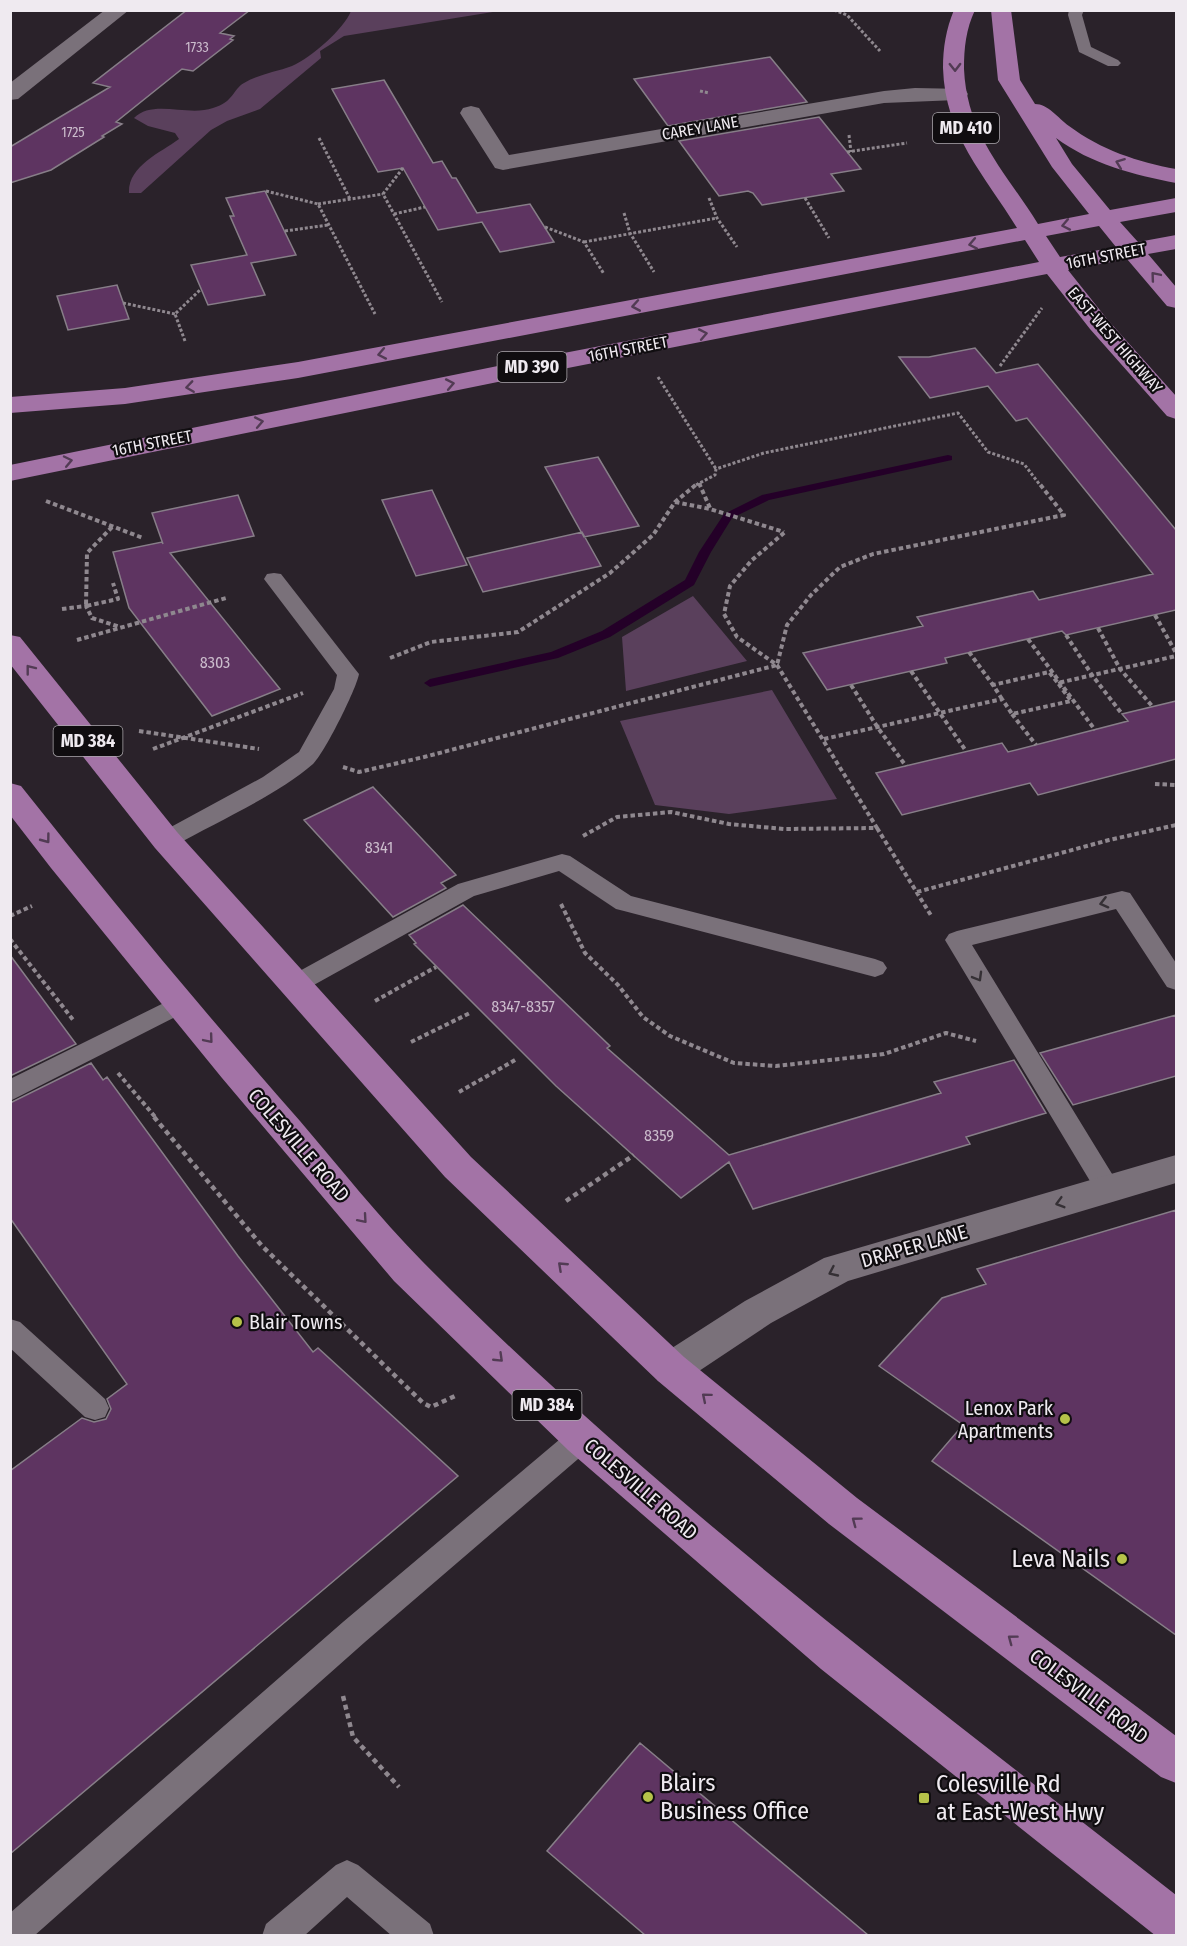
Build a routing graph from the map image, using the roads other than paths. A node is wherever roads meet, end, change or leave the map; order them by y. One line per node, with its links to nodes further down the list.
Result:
1 (118, 10): 7 (street)
2 (965, 10): 8 (main road, EAST-WEST HIGHWAY / MD 410, one-way to 8)
3 (1001, 10): 6 (main road, MD 410)
4 (1077, 10): 5 (lane)
5 (1113, 63)
6 (1009, 80): 10 (main road, one-way to 6); 12 (main road, MD 410)
7 (10, 94)
8 (957, 94): 9 (street, CAREY LANE); 13 (main road, EAST-WEST HIGHWAY / MD 410)
9 (471, 113)
10 (1176, 176)
11 (1176, 205): 12 (main road, 16TH STREET / MD 390)
12 (1103, 217): 13 (main road, 16TH STREET / MD 390, one-way to 13); 15 (main road, MD 410)
13 (1030, 232): 16 (main road, EAST-WEST HIGHWAY / MD 410); 18 (main road, 16TH STREET / MD 390, one-way to 18)
14 (1176, 242): 15 (main road, 16TH STREET / MD 390)
15 (1134, 251): 16 (main road, 16TH STREET / MD 390); 17 (main road, MD 410, one-way to 15)
16 (1054, 267): 19 (main road, EAST-WEST HIGHWAY / MD 410); 20 (main road, 16TH STREET / MD 390, one-way to 16)
17 (1176, 301)
18 (10, 405)
19 (1176, 411)
20 (10, 473)
21 (274, 579): 24 (lane)
22 (10, 644): 24 (main road, COLESVILLE ROAD / MD 384, one-way to 22)
23 (10, 793): 28 (main road, COLESVILLE ROAD / MD 384, one-way to 28)
24 (166, 840): 27 (main road, COLESVILLE ROAD / MD 384)
25 (875, 968): 27 (lane)
26 (1176, 981): 31 (lane, one-way to 31)
27 (294, 985): 33 (main road, COLESVILLE ROAD / MD 384, one-way to 27)
28 (180, 1004): 29 (lane); 35 (main road, COLESVILLE ROAD / MD 384, one-way to 35)
29 (10, 1091)
30 (1176, 1169): 31 (street, DRAPER LANE)
31 (1107, 1189): 33 (street, DRAPER LANE, one-way to 33)
32 (10, 1330): 34 (lane)
33 (671, 1369): 36 (main road, COLESVILLE ROAD / MD 384, one-way to 33)
34 (95, 1408)
35 (582, 1438): 37 (main road, COLESVILLE ROAD / MD 384); 38 (lane)
36 (1176, 1762)
37 (1176, 1923)
38 (10, 1935)
39 (279, 1935): 40 (lane)
40 (418, 1935)

